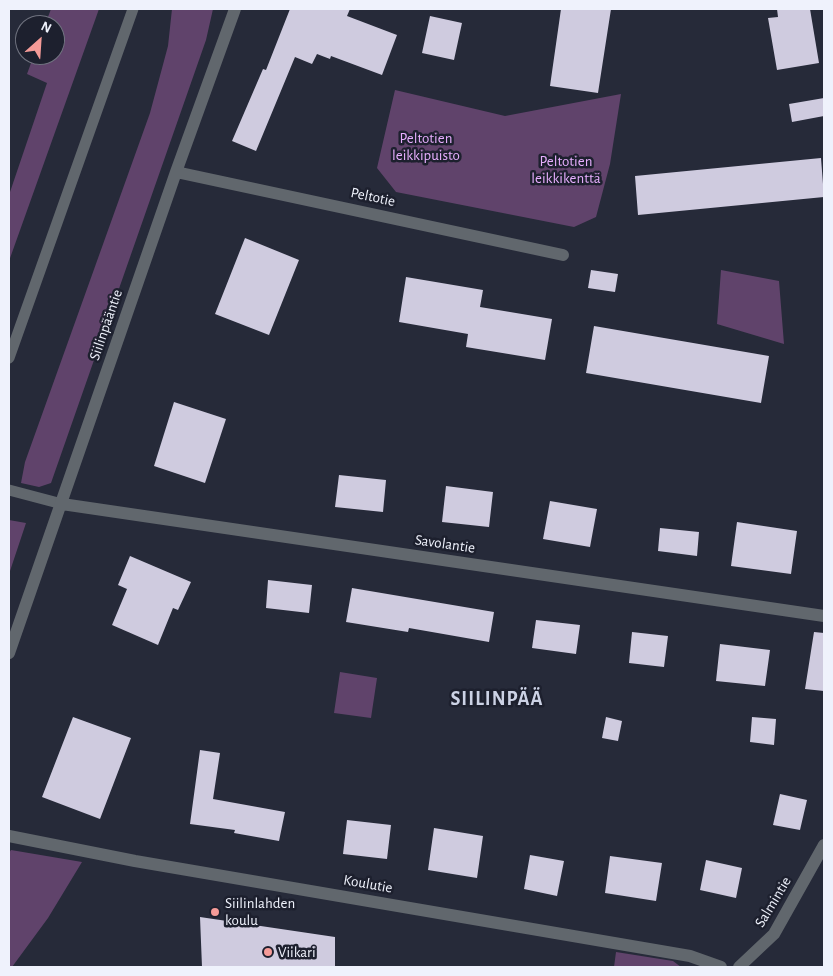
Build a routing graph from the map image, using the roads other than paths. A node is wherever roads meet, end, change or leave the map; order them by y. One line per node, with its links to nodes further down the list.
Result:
1 (133, 9): 5 (lane)
2 (235, 9): 3 (street, Siilinpääntie)
3 (176, 172): 4 (street, Peltotie); 7 (street, Siilinpääntie)
4 (563, 255)
5 (9, 358)
6 (9, 490): 7 (lane)
7 (62, 504): 8 (street, Savolantie); 9 (street, Siilinpääntie)
8 (824, 616)
9 (9, 653)
10 (9, 836): 12 (street, Koulutie)
11 (824, 845): 13 (street, Salmintie)
12 (721, 967)
13 (739, 967)

